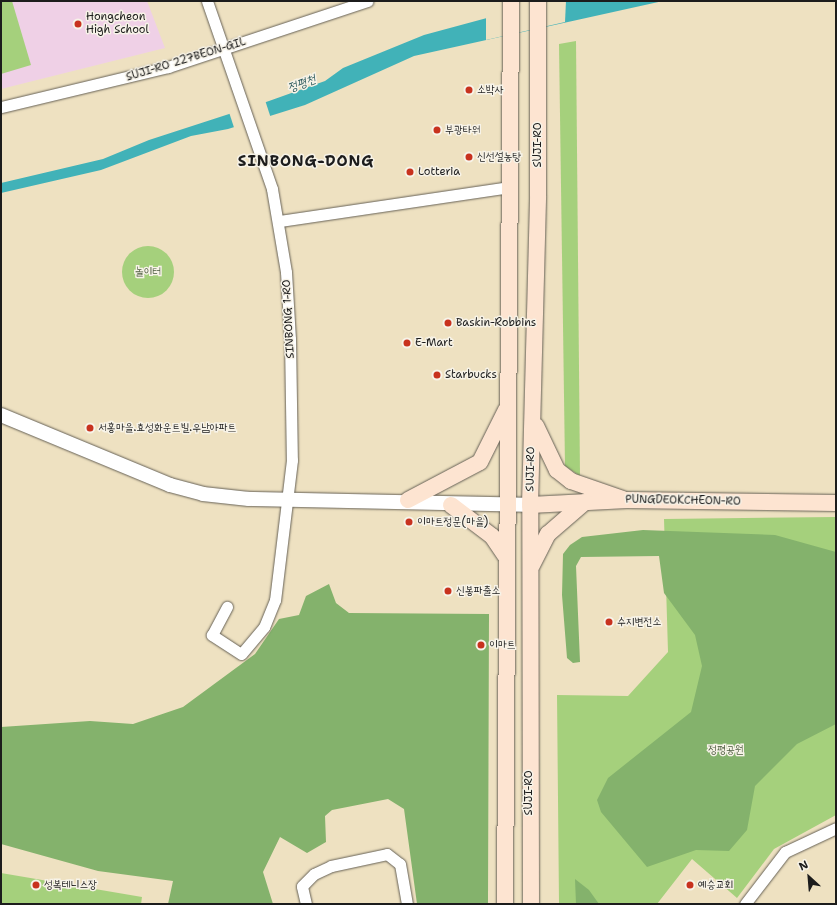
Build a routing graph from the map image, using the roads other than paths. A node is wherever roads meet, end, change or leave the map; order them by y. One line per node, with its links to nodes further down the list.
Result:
1 (207, 1): 5 (street)
2 (367, 1): 5 (street, SUJI-RO 227BEON-GIL)
3 (511, 1): 7 (main road)
4 (538, 1): 10 (main road, SUJI-RO)
5 (224, 49): 6 (street, SUJI-RO 227BEON-GIL); 8 (street, SINBONG 1-RO)
6 (1, 107)
7 (510, 187): 8 (street); 9 (main road)
8 (280, 220): 12 (street, SINBONG 1-RO)
9 (509, 403): 13 (main road); 19 (main road)
10 (532, 414): 14 (main road); 18 (main road, SUJI-RO)
11 (1, 415): 12 (street)
12 (286, 500): 13 (street); 22 (street, SINBONG 1-RO)
13 (408, 500): 17 (street)
14 (627, 500): 15 (main road, PUNGDEOKCHEON-RO); 16 (main road, PUNGDEOKCHEON-RO)
15 (585, 502): 18 (main road, PUNGDEOKCHEON-RO); 21 (main road)
16 (836, 502)
17 (451, 504): 19 (street); 20 (main road)
18 (530, 505): 19 (street); 21 (main road, SUJI-RO)
19 (505, 506): 20 (main road)
20 (505, 555): 26 (main road)
21 (530, 568): 27 (main road, SUJI-RO)
22 (227, 607)
23 (836, 828): 28 (street)
24 (306, 904): 25 (street)
25 (407, 904)
26 (505, 904)
27 (531, 904)
28 (745, 904)

